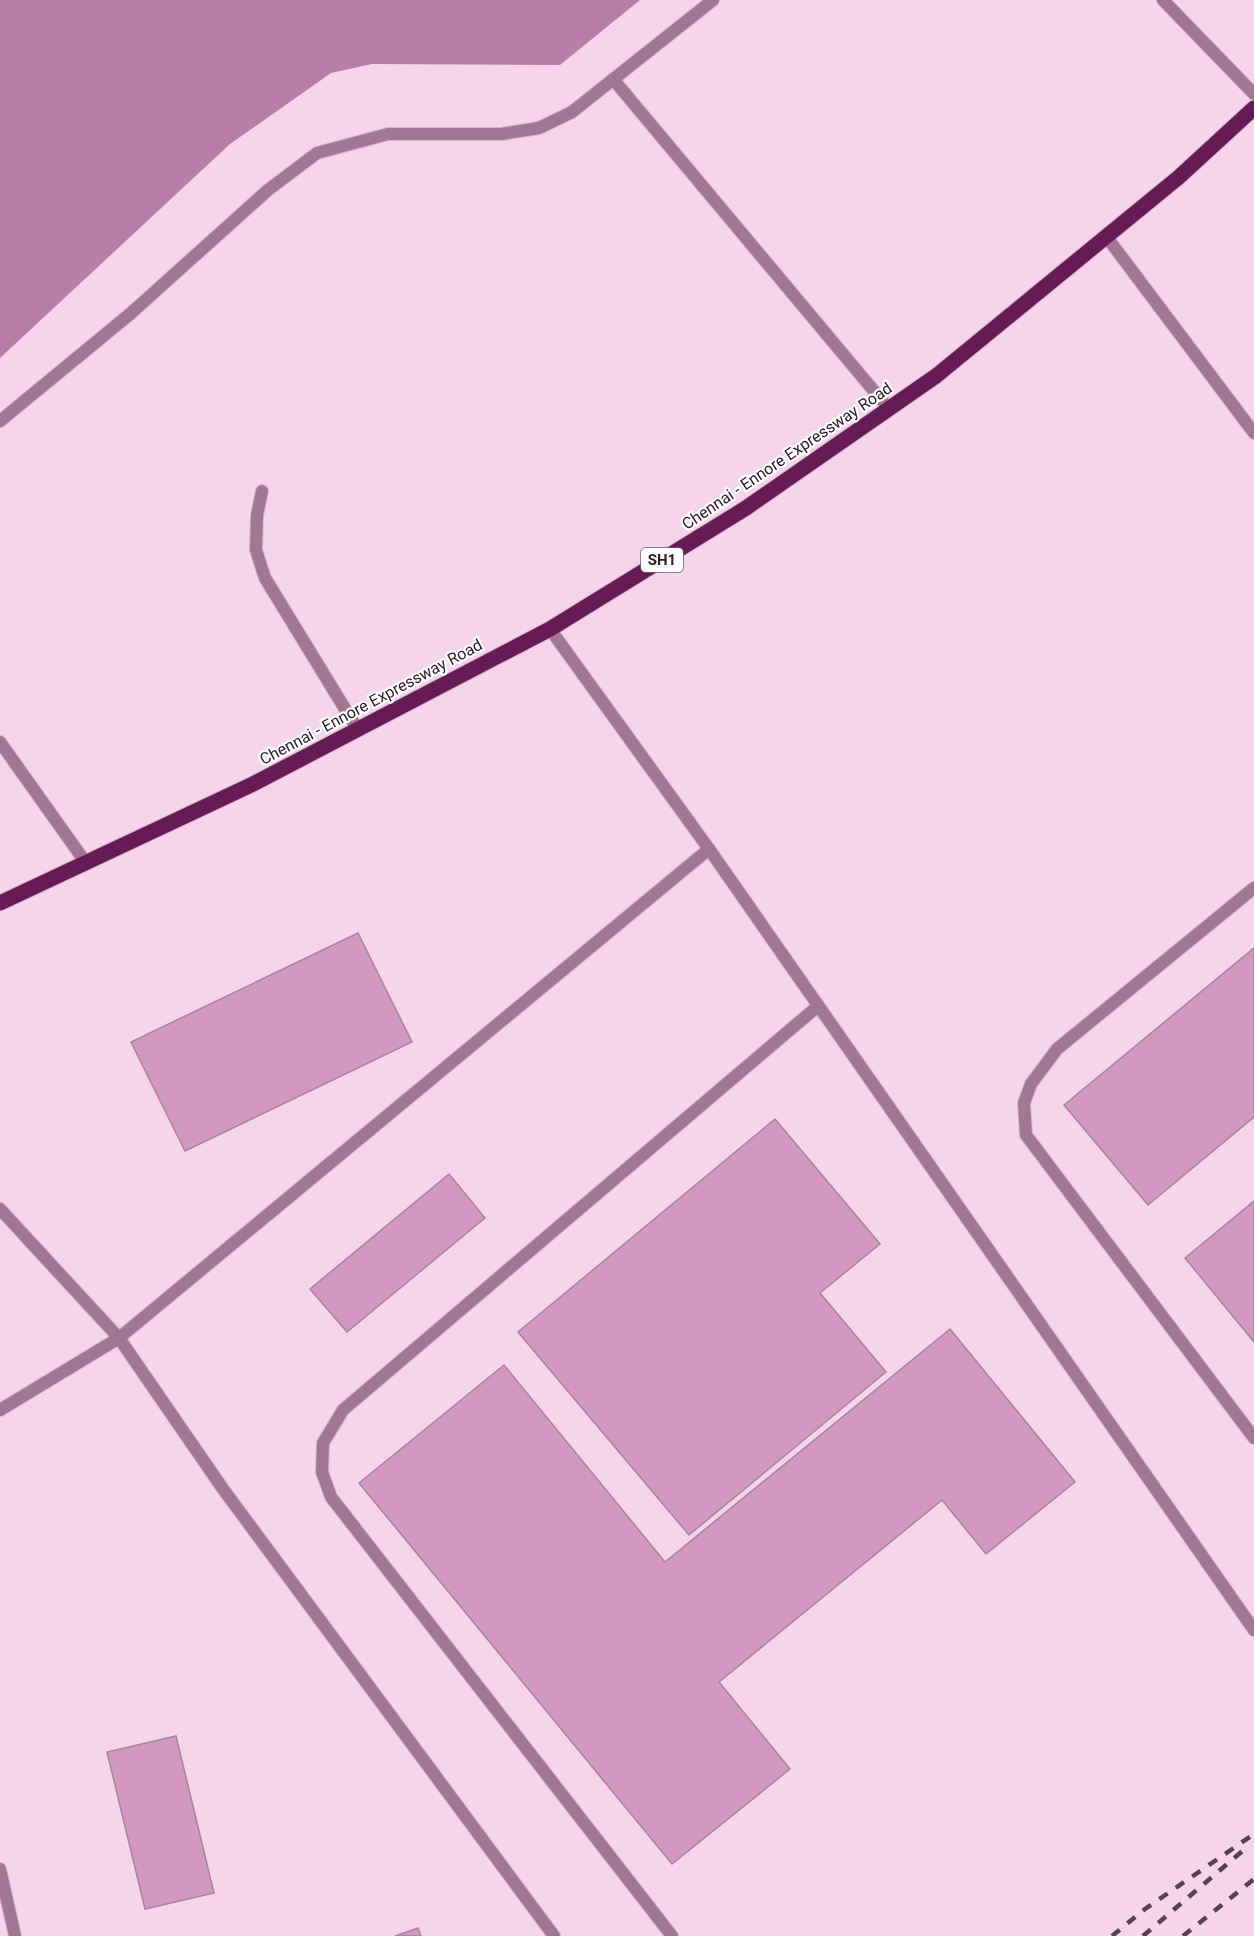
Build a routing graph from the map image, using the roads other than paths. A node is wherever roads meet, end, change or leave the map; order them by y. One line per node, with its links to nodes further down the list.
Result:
1 (713, 0): 3 (street)
2 (1163, 0): 4 (street)
3 (613, 80): 7 (street); 8 (street)
4 (1254, 94)
5 (1254, 108): 6 (main road, Chennai - Ennore Expressway Road / SH1)
6 (1107, 236): 7 (main road, Chennai - Ennore Expressway Road / SH1); 9 (street)
7 (889, 409): 11 (main road, Chennai - Ennore Expressway Road / SH1)
8 (0, 421)
9 (1254, 432)
10 (262, 491): 12 (street)
11 (550, 629): 12 (main road, Chennai - Ennore Expressway Road / SH1); 14 (street)
12 (358, 730): 15 (main road, Chennai - Ennore Expressway Road / SH1)
13 (0, 742): 15 (street)
14 (709, 849): 18 (street); 20 (street)
15 (86, 863): 17 (main road, Chennai - Ennore Expressway Road / SH1)
16 (1254, 888): 22 (street)
17 (0, 903)
18 (818, 1006): 23 (street); 27 (street)
19 (0, 1209): 20 (street)
20 (119, 1338): 21 (street); 26 (street)
21 (0, 1410)
22 (1254, 1438)
23 (1254, 1630)
24 (0, 1869): 25 (street)
25 (15, 1936)
26 (554, 1936)
27 (672, 1936)

